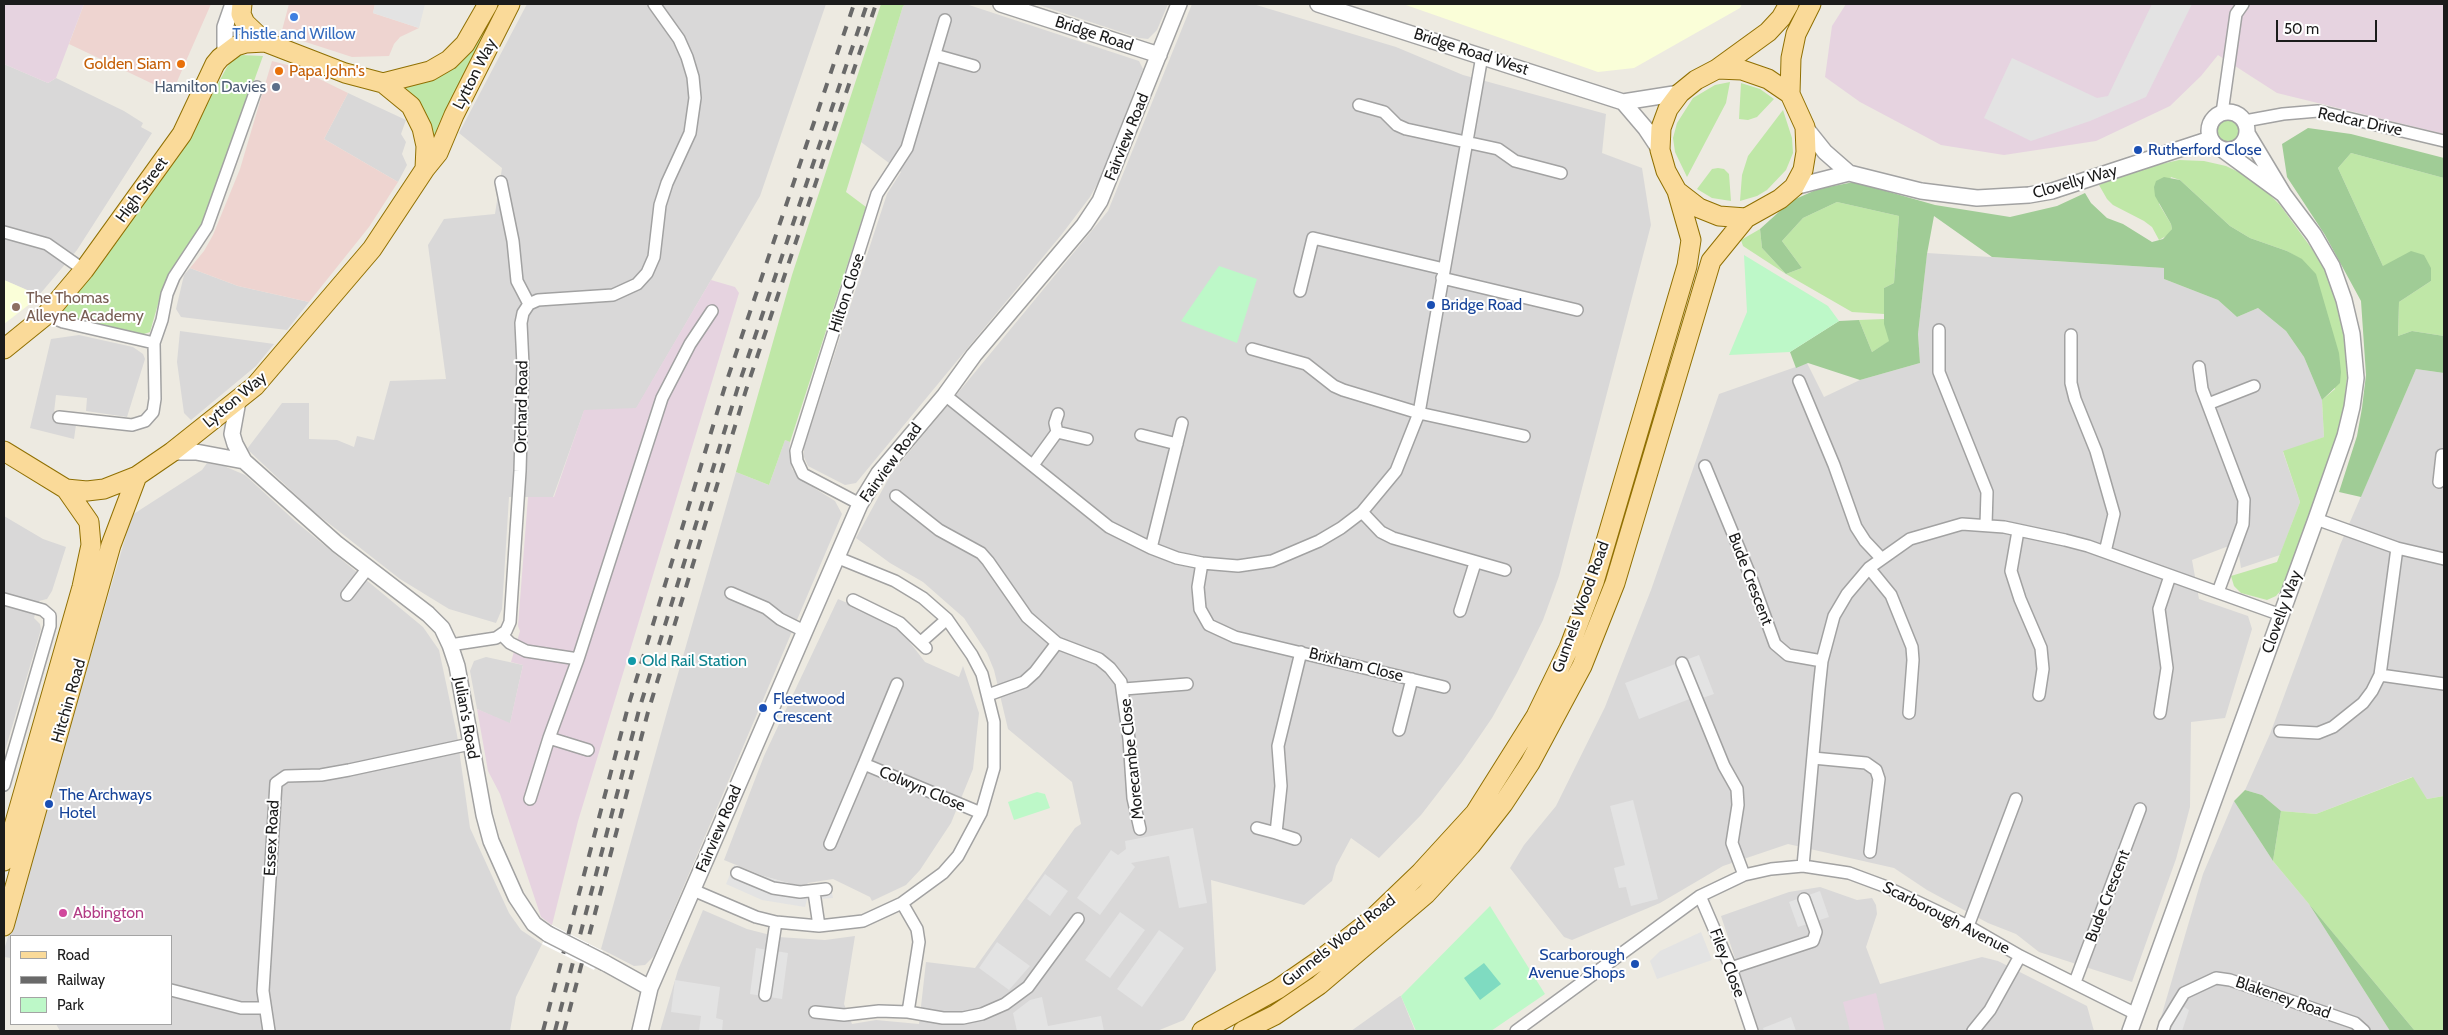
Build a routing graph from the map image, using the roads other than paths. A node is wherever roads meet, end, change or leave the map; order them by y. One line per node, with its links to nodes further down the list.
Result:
1 (233, 4): 14 (street)
2 (242, 4): 13 (main road)
3 (488, 4): 20 (main road, Lytton Way)
4 (510, 4): 34 (main road, Lytton Way)
5 (654, 4): 46 (street)
6 (1179, 4): 16 (street, Fairview Road)
7 (1318, 4): 17 (street, Bridge Road West)
8 (1789, 4): 19 (main road, Gunnels Wood Road)
9 (1811, 4): 23 (main road, Gunnels Wood Road)
10 (2243, 4): 26 (street)
11 (1011, 5): 16 (street, Bridge Road)
12 (945, 20): 15 (street, Hilton Close)
13 (265, 42): 14 (main road); 20 (main road)
14 (225, 53): 43 (main road, High Street)
15 (935, 55): 18 (street); 80 (street, Hilton Close)
16 (1159, 55): 58 (street, Fairview Road)
17 (1482, 56): 24 (street, Bridge Road West); 31 (street)
18 (974, 66)
19 (1717, 69): 22 (main road, Gunnels Wood Road); 23 (main road)
20 (383, 83): 34 (main road)
21 (257, 87): 52 (street)
22 (1680, 93): 24 (street); 32 (main road, Gunnels Wood Road)
23 (1790, 94): 27 (main road, Gunnels Wood Road)
24 (1623, 102): 32 (street)
25 (1359, 105): 31 (street)
26 (2222, 113): 28 (street); 29 (street)
27 (1805, 127): 36 (street, Clovelly Way); 38 (main road, Gunnels Wood Road)
28 (2246, 128): 30 (street, Redcar Drive); 33 (street); 40 (street, Clovelly Way)
29 (2210, 139): 33 (street, Clovelly Way); 36 (street, Clovelly Way)
30 (2444, 141)
31 (1466, 142): 35 (street); 44 (street)
32 (1660, 150): 39 (main road, Gunnels Wood Road)
33 (2223, 150): 40 (street, Clovelly Way)
34 (425, 169): 59 (main road, Lytton Way)
35 (1561, 173)
36 (1849, 173): 38 (street, Clovelly Way)
37 (501, 182): 46 (street)
38 (1794, 187): 41 (main road, Gunnels Wood Road)
39 (1677, 191): 41 (main road, Gunnels Wood Road); 169 (main road, Gunnels Wood Road)
40 (2284, 195): 82 (street, Clovelly Way)
41 (1746, 218): 170 (main road, Gunnels Wood Road)
42 (4, 232): 43 (street)
43 (84, 270): 49 (main road, High Street)
44 (1443, 274): 45 (street); 47 (street); 61 (street)
45 (1300, 291)
46 (529, 304): 106 (street, Orchard Road)
47 (1577, 310)
48 (712, 312): 110 (street)
49 (46, 315): 52 (street); 54 (main road, High Street)
50 (1939, 330): 83 (street)
51 (2071, 335): 87 (street)
52 (154, 343): 63 (street)
53 (1252, 348): 61 (street)
54 (4, 349)
55 (2200, 367): 60 (street)
56 (1799, 381): 89 (street)
57 (2254, 386): 60 (street)
58 (945, 395): 74 (street); 80 (street, Fairview Road)
59 (238, 401): 71 (main road, Lytton Way); 73 (street, Julian's Road)
60 (2208, 404): 97 (street)
61 (1419, 413): 67 (street); 81 (street)
62 (1058, 414): 65 (street)
63 (58, 416)
64 (1182, 423): 69 (street)
65 (1057, 432): 68 (street); 74 (street)
66 (1141, 435): 69 (street)
67 (1524, 436)
68 (1087, 439)
69 (1177, 444): 85 (street)
70 (4, 451): 78 (main road, Lytton Way)
71 (172, 452): 73 (street, Julian's Road); 76 (main road, Lytton Way)
72 (2442, 455): 77 (street)
73 (244, 462): 93 (street, Julian's Road)
74 (1033, 465): 85 (street)
75 (1705, 466): 111 (street, Bude Crescent)
76 (137, 476): 78 (main road, Lytton Way); 154 (main road, Hitchin Road)
77 (2441, 476)
78 (66, 489): 142 (main road, Hitchin Road)
79 (896, 496): 107 (street, Morecambe Close)
80 (860, 504): 88 (street, Fairview Road)
81 (1362, 512): 91 (street); 92 (street)
82 (2316, 519): 86 (street); 103 (street, Clovelly Way)
83 (1986, 525): 84 (street); 89 (street)
84 (2018, 531): 87 (street); 121 (street)
85 (1151, 548): 91 (street)
86 (2397, 548): 90 (street); 113 (street)
87 (2105, 552): 96 (street)
88 (836, 557): 104 (street); 105 (street, Fairview Road)
89 (1881, 558): 94 (street)
90 (2444, 559)
91 (1202, 563): 109 (street, Brixham Close)
92 (1476, 563): 95 (street); 102 (street)
93 (368, 568): 99 (street); 108 (street, Julian's Road)
94 (1869, 568): 111 (street); 122 (street)
95 (1505, 570)
96 (2170, 576): 97 (street); 123 (street)
97 (2218, 592): 103 (street)
98 (731, 593): 105 (street)
99 (347, 595)
100 (4, 599): 131 (street)
101 (852, 600): 104 (street)
102 (1460, 611)
103 (2281, 615): 166 (street, Clovelly Way)
104 (947, 619): 120 (street)
105 (804, 630): 147 (street, Fairview Road)
106 (502, 635): 108 (street); 110 (street)
107 (1057, 643): 119 (street, Morecambe Close); 120 (street)
108 (450, 645): 127 (street, Julian's Road)
109 (1300, 652): 114 (street, Brixham Close); 138 (street, Brixham Close)
110 (578, 658): 126 (street)
111 (1822, 661): 129 (street)
112 (1682, 664): 145 (street)
113 (2380, 675): 117 (street); 125 (street)
114 (1412, 679): 118 (street, Brixham Close); 124 (street, Brixham Close)
115 (897, 684): 130 (street, Colwyn Close)
116 (1187, 684): 119 (street, Morecambe Close)
117 (2444, 684)
118 (1444, 687)
119 (1124, 689): 137 (street, Morecambe Close)
120 (988, 695): 135 (street)
121 (2039, 695)
122 (1909, 713)
123 (2160, 713)
124 (1399, 730)
125 (2280, 731)
126 (549, 738): 128 (street); 132 (street)
127 (470, 744): 160 (street, Julian's Road, bridge); 163 (street, Essex Road)
128 (588, 750)
129 (1813, 758): 141 (street); 143 (street)
130 (864, 764): 135 (street, Colwyn Close); 140 (street, Colwyn Close)
131 (4, 785)
132 (530, 799)
133 (2016, 799): 156 (street)
134 (2140, 809): 159 (street, Bude Crescent)
135 (981, 813): 151 (street)
136 (1257, 828): 138 (street)
137 (1140, 829)
138 (1276, 833): 139 (street)
139 (1295, 839)
140 (830, 844)
141 (1870, 852)
142 (4, 861)
143 (1804, 866): 145 (street, Scarborough Avenue); 156 (street, Scarborough Avenue)
144 (737, 873): 148 (street)
145 (1744, 875): 149 (street, Scarborough Avenue)
146 (826, 889): 148 (street)
147 (693, 890): 153 (street); 160 (street, Fairview Road)
148 (814, 892): 155 (street)
149 (1700, 896): 158 (street, Filey Close); 171 (street, Scarborough Avenue)
150 (1804, 899): 158 (street)
151 (902, 903): 155 (street); 165 (street)
152 (1078, 919): 165 (street)
153 (776, 922): 155 (street); 162 (street)
154 (4, 926)
155 (819, 926)
156 (1968, 926): 157 (street, Scarborough Avenue)
157 (2020, 956): 159 (street, Scarborough Avenue); 173 (street)
158 (1731, 968): 172 (street, Filey Close)
159 (2075, 982): 166 (street, Scarborough Avenue)
160 (650, 988): 168 (street, Fairview Road)
161 (172, 990): 163 (street)
162 (765, 995)
163 (264, 1008): 167 (street, Essex Road)
164 (815, 1012): 165 (street)
165 (908, 1012)
166 (2136, 1014): 174 (street, Clovelly Way)
167 (269, 1031)
168 (640, 1031)
169 (1202, 1031)
170 (1243, 1031)
171 (1516, 1031)
172 (1752, 1031)
173 (1973, 1031)
174 (2130, 1031)
175 (2163, 1031): 176 (street, Blakeney Road)
176 (2364, 1031)

